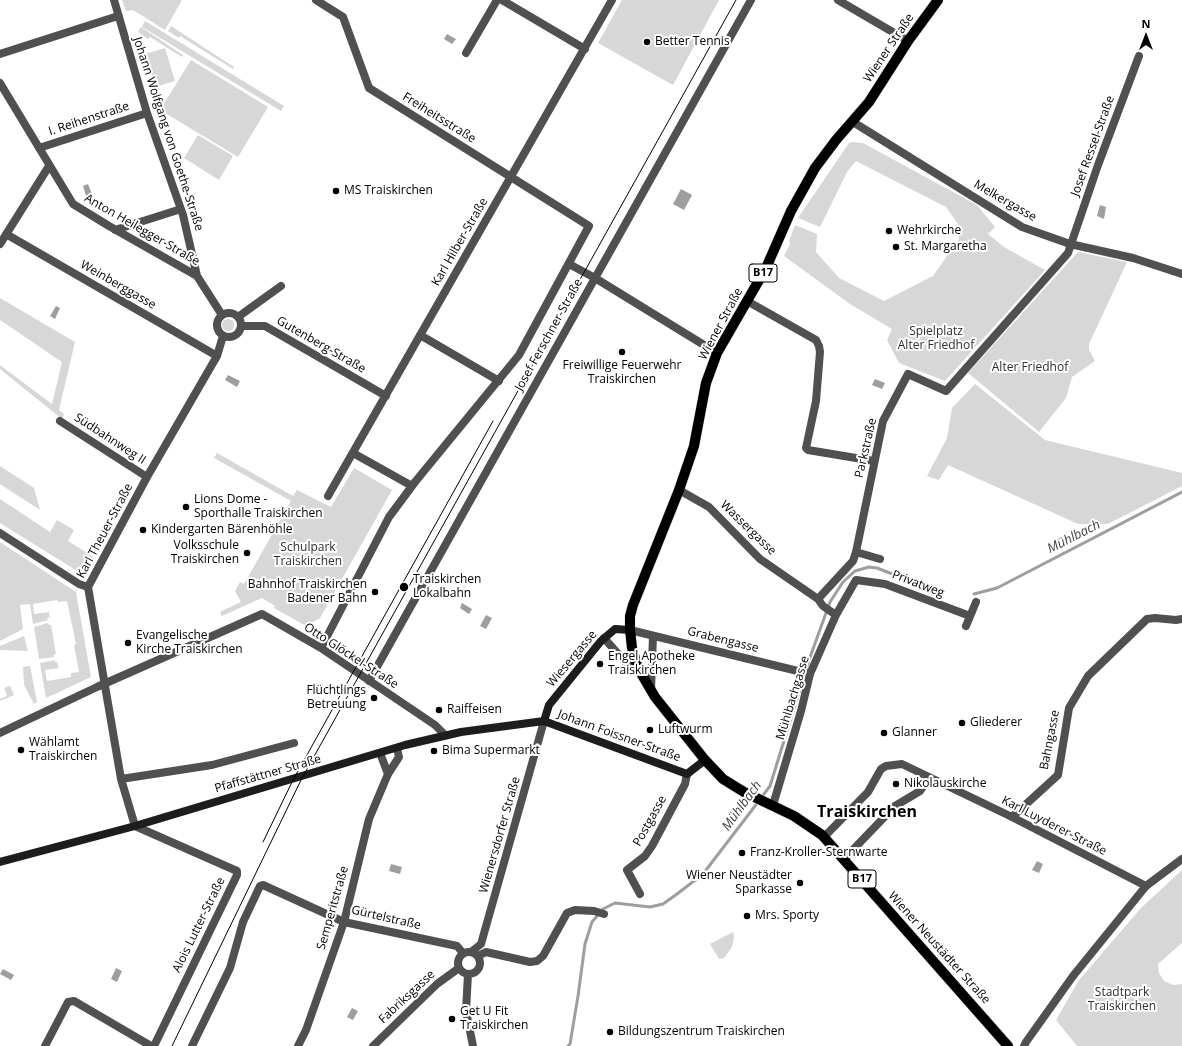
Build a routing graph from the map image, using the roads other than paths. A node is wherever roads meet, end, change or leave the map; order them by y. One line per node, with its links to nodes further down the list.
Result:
1 (114, 0): 9 (street, Johann Wolfgang von Goethe-Straße)
2 (316, 0): 20 (street, Freiheitsstraße)
3 (497, 0): 12 (street)
4 (502, 0): 11 (street)
5 (612, 0): 11 (street, Karl Hilber-Straße)
6 (751, 0): 30 (street, Josef Ferschner-Straße)
7 (838, 0): 10 (street)
8 (938, 0): 10 (main road, Wiener Straße / B17)
9 (118, 16): 13 (street); 16 (street, Johann Wolfgang von Goethe-Straße)
10 (908, 41): 17 (main road, Wiener Straße / B17)
11 (584, 49): 20 (street, Karl Hilber-Straße)
12 (466, 53)
13 (0, 54)
14 (1139, 56): 26 (street, Josef Ressel-Straße)
15 (0, 83): 18 (street, Anton Heilegger-Straße)
16 (147, 113): 18 (street, I. Reihenstraße); 21 (street, Johann Wolfgang von Goethe-Straße)
17 (853, 122): 26 (street, Melkergasse); 32 (main road, Wiener Straße / B17)
18 (39, 148): 19 (street, Anton Heilegger-Straße)
19 (49, 166): 23 (street, Anton Heilegger-Straße); 24 (street)
20 (510, 178): 22 (street, Freiheitsstraße); 36 (street, Karl Hilber-Straße)
21 (180, 209): 23 (street); 29 (street, Johann Wolfgang von Goethe-Straße)
22 (589, 226): 27 (street, Josef Ferschner-Straße)
23 (115, 230): 29 (street, Anton Heilegger-Straße)
24 (6, 234): 25 (street); 39 (street, Weinberggasse)
25 (0, 244)
26 (1070, 244): 28 (street, Melkergasse); 44 (street, Parkstraße)
27 (569, 264): 30 (street); 40 (street, Josef Ferschner-Straße)
28 (1182, 274)
29 (197, 276): 33 (street, Anton Heilegger-Straße)
30 (595, 278): 38 (street); 66 (street, Josef Ferschner-Straße)
31 (281, 286): 34 (street)
32 (747, 301): 38 (main road, Wiener Straße / B17); 44 (street)
33 (222, 315): 34 (street); 37 (street)
34 (238, 317): 35 (street)
35 (241, 326): 37 (street); 41 (street, Gutenberg-Straße)
36 (420, 335): 40 (street); 41 (street, Karl Hilber-Straße)
37 (223, 336): 39 (street, Karl Theuer-Straße)
38 (717, 353): 47 (main road, Wiener Straße / B17)
39 (217, 356): 45 (street, Karl Theuer-Straße)
40 (499, 381): 46 (street, Josef Ferschner-Straße)
41 (386, 396): 43 (street, Karl Hilber-Straße)
42 (60, 421): 45 (street, Südbahnweg II)
43 (353, 453): 46 (street); 48 (street, Karl Hilber-Straße)
44 (874, 461): 50 (street, Parkstraße)
45 (147, 477): 53 (street, Karl Theuer-Straße)
46 (412, 486): 63 (street, Josef Ferschner-Straße)
47 (679, 490): 54 (street, Wassergasse); 60 (main road, Wiener Straße / B17)
48 (328, 496)
49 (0, 533): 53 (street)
50 (856, 552): 51 (street); 54 (street)
51 (880, 560)
52 (856, 580): 56 (street, Mühlbachgasse); 57 (street, Privatweg)
53 (88, 587): 67 (street, Karl Theuer-Straße)
54 (818, 599): 56 (street, Wassergasse)
55 (976, 602): 57 (street)
56 (830, 611): 65 (street, Mühlbachgasse)
57 (970, 616): 59 (street)
58 (1182, 618): 81 (street, Bahngasse)
59 (966, 626)
60 (630, 630): 61 (street, Grabengasse); 62 (main road, Wiesergasse); 64 (main road, Wiener Neustädter Straße / B17)
61 (653, 636): 65 (street, Grabengasse); 68 (street)
62 (604, 638): 64 (street); 69 (main road, Wiesergasse)
63 (322, 648): 66 (street, Otto Glöckel-Straße); 67 (street, Otto Glöckel-Straße)
64 (638, 668): 68 (main road, Wiener Neustädter Straße / B17)
65 (806, 673): 80 (street, Mühlbachgasse)
66 (369, 681): 71 (street, Otto Glöckel-Straße)
67 (106, 684): 70 (street, Otto Glöckel-Straße); 79 (street, Karl Theuer-Straße)
68 (651, 690): 75 (main road, Wiener Neustädter Straße / B17)
69 (544, 721): 71 (main road, Pfaffstättner Straße); 77 (main road, Johann Foissner-Straße); 91 (street, Wienersdorfer Straße)
70 (0, 733)
71 (445, 735): 73 (main road, Pfaffstättner Straße)
72 (294, 743): 79 (street)
73 (397, 748): 74 (main road, Pfaffstättner Straße); 76 (street, Semperitstraße)
74 (380, 753): 76 (street); 82 (main road, Pfaffstättner Straße)
75 (705, 760): 77 (main road, Johann Foissner-Straße); 80 (main road, Wiener Neustädter Straße / B17)
76 (388, 774): 90 (street, Semperitstraße)
77 (687, 774): 88 (street, Postgasse)
78 (929, 777): 81 (street, Karl Luyderer-Straße); 83 (street, Karl Luyderer-Straße); 84 (street)
79 (121, 779): 82 (street, Karl Theuer-Straße)
80 (770, 804): 83 (main road, Wiener Neustädter Straße / B17)
81 (1012, 817): 87 (street, Karl Luyderer-Straße)
82 (135, 826): 86 (main road, Pfaffstättner Straße); 96 (street, Alois Lutter-Straße)
83 (824, 836): 84 (main road, Wiener Neustädter Straße / B17)
84 (844, 858): 101 (main road, Wiener Neustädter Straße / B17)
85 (1182, 859): 87 (street)
86 (0, 862)
87 (1146, 886): 102 (street)
88 (640, 894)
89 (604, 914): 91 (street)
90 (344, 922): 91 (street, Gürtelstraße); 97 (street, Gürtelstraße); 98 (street, Semperitstraße)
91 (471, 954): 92 (street); 93 (street)
92 (459, 968): 93 (street); 99 (street, Fabriksgasse)
93 (468, 974): 100 (street)
94 (45, 1046): 95 (street)
95 (150, 1046)
96 (154, 1046)
97 (193, 1046)
98 (298, 1046)
99 (373, 1046)
100 (473, 1046)
101 (1008, 1046)
102 (1024, 1046)

